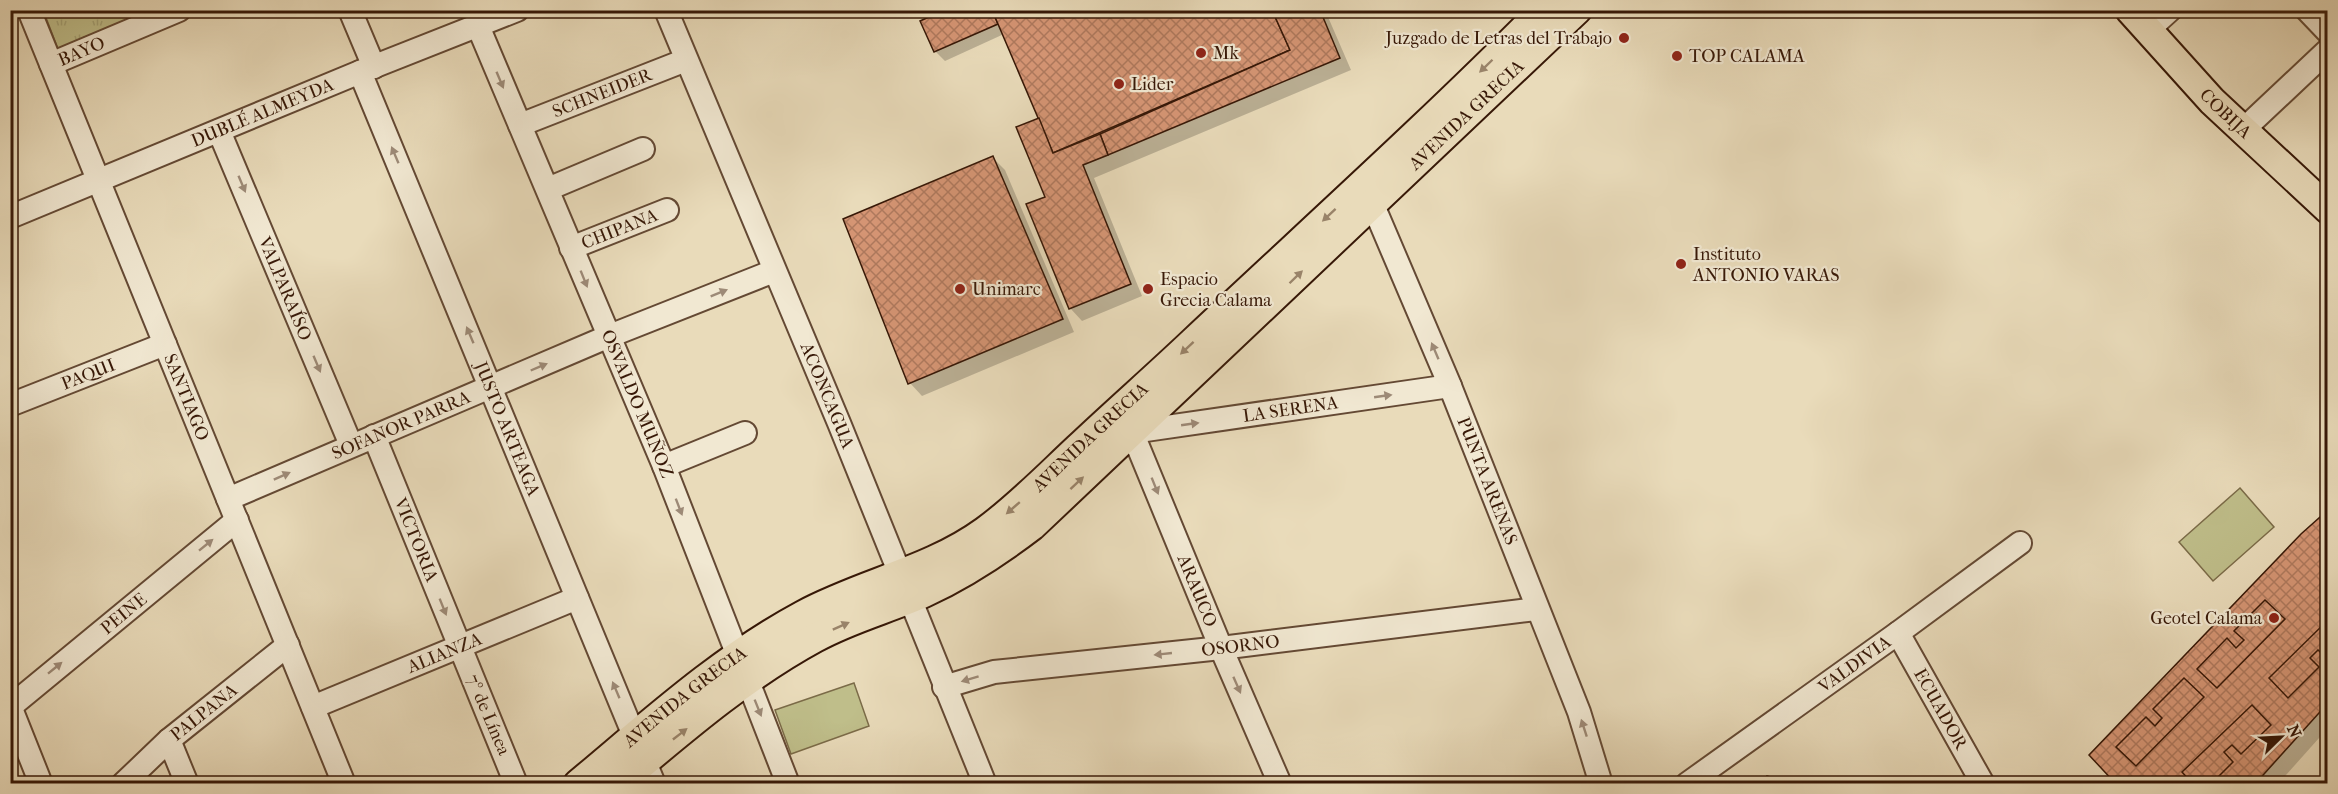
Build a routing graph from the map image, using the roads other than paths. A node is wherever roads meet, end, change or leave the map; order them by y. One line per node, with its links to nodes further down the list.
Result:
1 (29, 10): 15 (street, SANTIAGO)
2 (179, 10): 15 (street, BAYO)
3 (350, 10): 16 (street, JUSTO ARTEAGA)
4 (517, 10): 11 (street, DUBLÉ ALMEYDA)
5 (666, 10): 14 (street, ACONCAGUA)
6 (1543, 10): 23 (main road, AVENIDA GRECIA, one-way to 23)
7 (1577, 10): 23 (main road, AVENIDA GRECIA)
8 (2170, 10): 10 (street)
9 (2307, 10): 12 (street)
10 (2139, 20): 19 (main road, COBIJA)
11 (478, 26): 16 (street, DUBLÉ ALMEYDA); 17 (street, OSVALDO MUÑOZ, one-way to 17)
12 (2328, 32)
13 (2328, 50): 19 (street)
14 (686, 60): 17 (street, SCHNEIDER); 28 (street, ACONCAGUA)
15 (51, 64): 21 (street, SANTIAGO)
16 (367, 69): 18 (street, DUBLÉ ALMEYDA); 32 (street, JUSTO ARTEAGA, one-way to 16)
17 (520, 125): 22 (street, OSVALDO MUÑOZ)
18 (219, 130): 21 (street, DUBLÉ ALMEYDA); 38 (street, VALPARAÍSO, one-way to 38)
19 (2243, 130): 24 (main road, COBIJA)
20 (643, 149): 22 (street)
21 (99, 181): 26 (street, DUBLÉ ALMEYDA); 30 (street, SANTIAGO)
22 (548, 189): 27 (street, OSVALDO MUÑOZ)
23 (1369, 193): 31 (street, PUNTA ARENAS, one-way to 23); 33 (main road, AVENIDA GRECIA, one-way to 33); 35 (main road, AVENIDA GRECIA, one-way to 23)
24 (2328, 209)
25 (667, 210): 27 (street, CHIPANA)
26 (10, 217)
27 (571, 248): 29 (street, OSVALDO MUÑOZ, one-way to 29)
28 (774, 271): 29 (street, SOFANOR PARRA, one-way to 28); 42 (street, ACONCAGUA)
29 (607, 337): 32 (street, SOFANOR PARRA, one-way to 29); 39 (street, OSVALDO MUÑOZ)
30 (165, 344): 34 (street, PAQUI); 40 (street, SANTIAGO)
31 (1450, 386): 35 (street, LA SERENA, one-way to 31); 44 (street, PUNTA ARENAS)
32 (491, 387): 37 (street, SOFANOR PARRA); 43 (street, JUSTO ARTEAGA)
33 (1138, 393): 35 (street); 42 (main road, AVENIDA GRECIA, one-way to 42)
34 (10, 405)
35 (1132, 432): 42 (main road, AVENIDA GRECIA, one-way to 35); 48 (street, ARAUCO, one-way to 48)
36 (745, 433): 39 (street)
37 (374, 436): 38 (street, SOFANOR PARRA); 47 (street, VICTORIA, one-way to 47)
38 (351, 445): 40 (street, SOFANOR PARRA, one-way to 38)
39 (664, 466): 49 (street, OSVALDO MUÑOZ, one-way to 49)
40 (232, 509): 46 (street, SANTIAGO); 51 (street, PEINE, one-way to 40)
41 (2020, 543): 45 (street, VALDIVIA)
42 (905, 587): 49 (main road, AVENIDA GRECIA); 50 (street, ACONCAGUA)
43 (577, 598): 47 (street, ALIANZA); 54 (street, JUSTO ARTEAGA, one-way to 43)
44 (1536, 609): 48 (street, OSORNO); 65 (street, PUNTA ARENAS, one-way to 44)
45 (1898, 633): 66 (street, VALDIVIA); 67 (street, ECUADOR)
46 (288, 645): 52 (street, SANTIAGO); 53 (street, PALPANA)
47 (459, 646): 52 (street, ALIANZA); 59 (street, 7º de Línea)
48 (1221, 648): 50 (street, OSORNO, one-way to 50); 64 (street, ARAUCO, one-way to 64)
49 (741, 668): 54 (main road, AVENIDA GRECIA); 62 (street, OSVALDO MUÑOZ, one-way to 62)
50 (945, 687): 63 (street, ACONCAGUA)
51 (11, 706): 55 (street)
52 (313, 706): 58 (street, SANTIAGO)
53 (170, 740): 56 (street, PALPANA); 57 (street)
54 (644, 760): 60 (main road, AVENIDA GRECIA); 61 (main road, AVENIDA GRECIA)
55 (41, 783)
56 (123, 783)
57 (188, 783)
58 (344, 783)
59 (516, 783)
60 (578, 783)
61 (618, 783)
62 (788, 783)
63 (985, 783)
64 (1280, 783)
65 (1601, 783)
66 (1687, 783)
67 (1983, 783)

